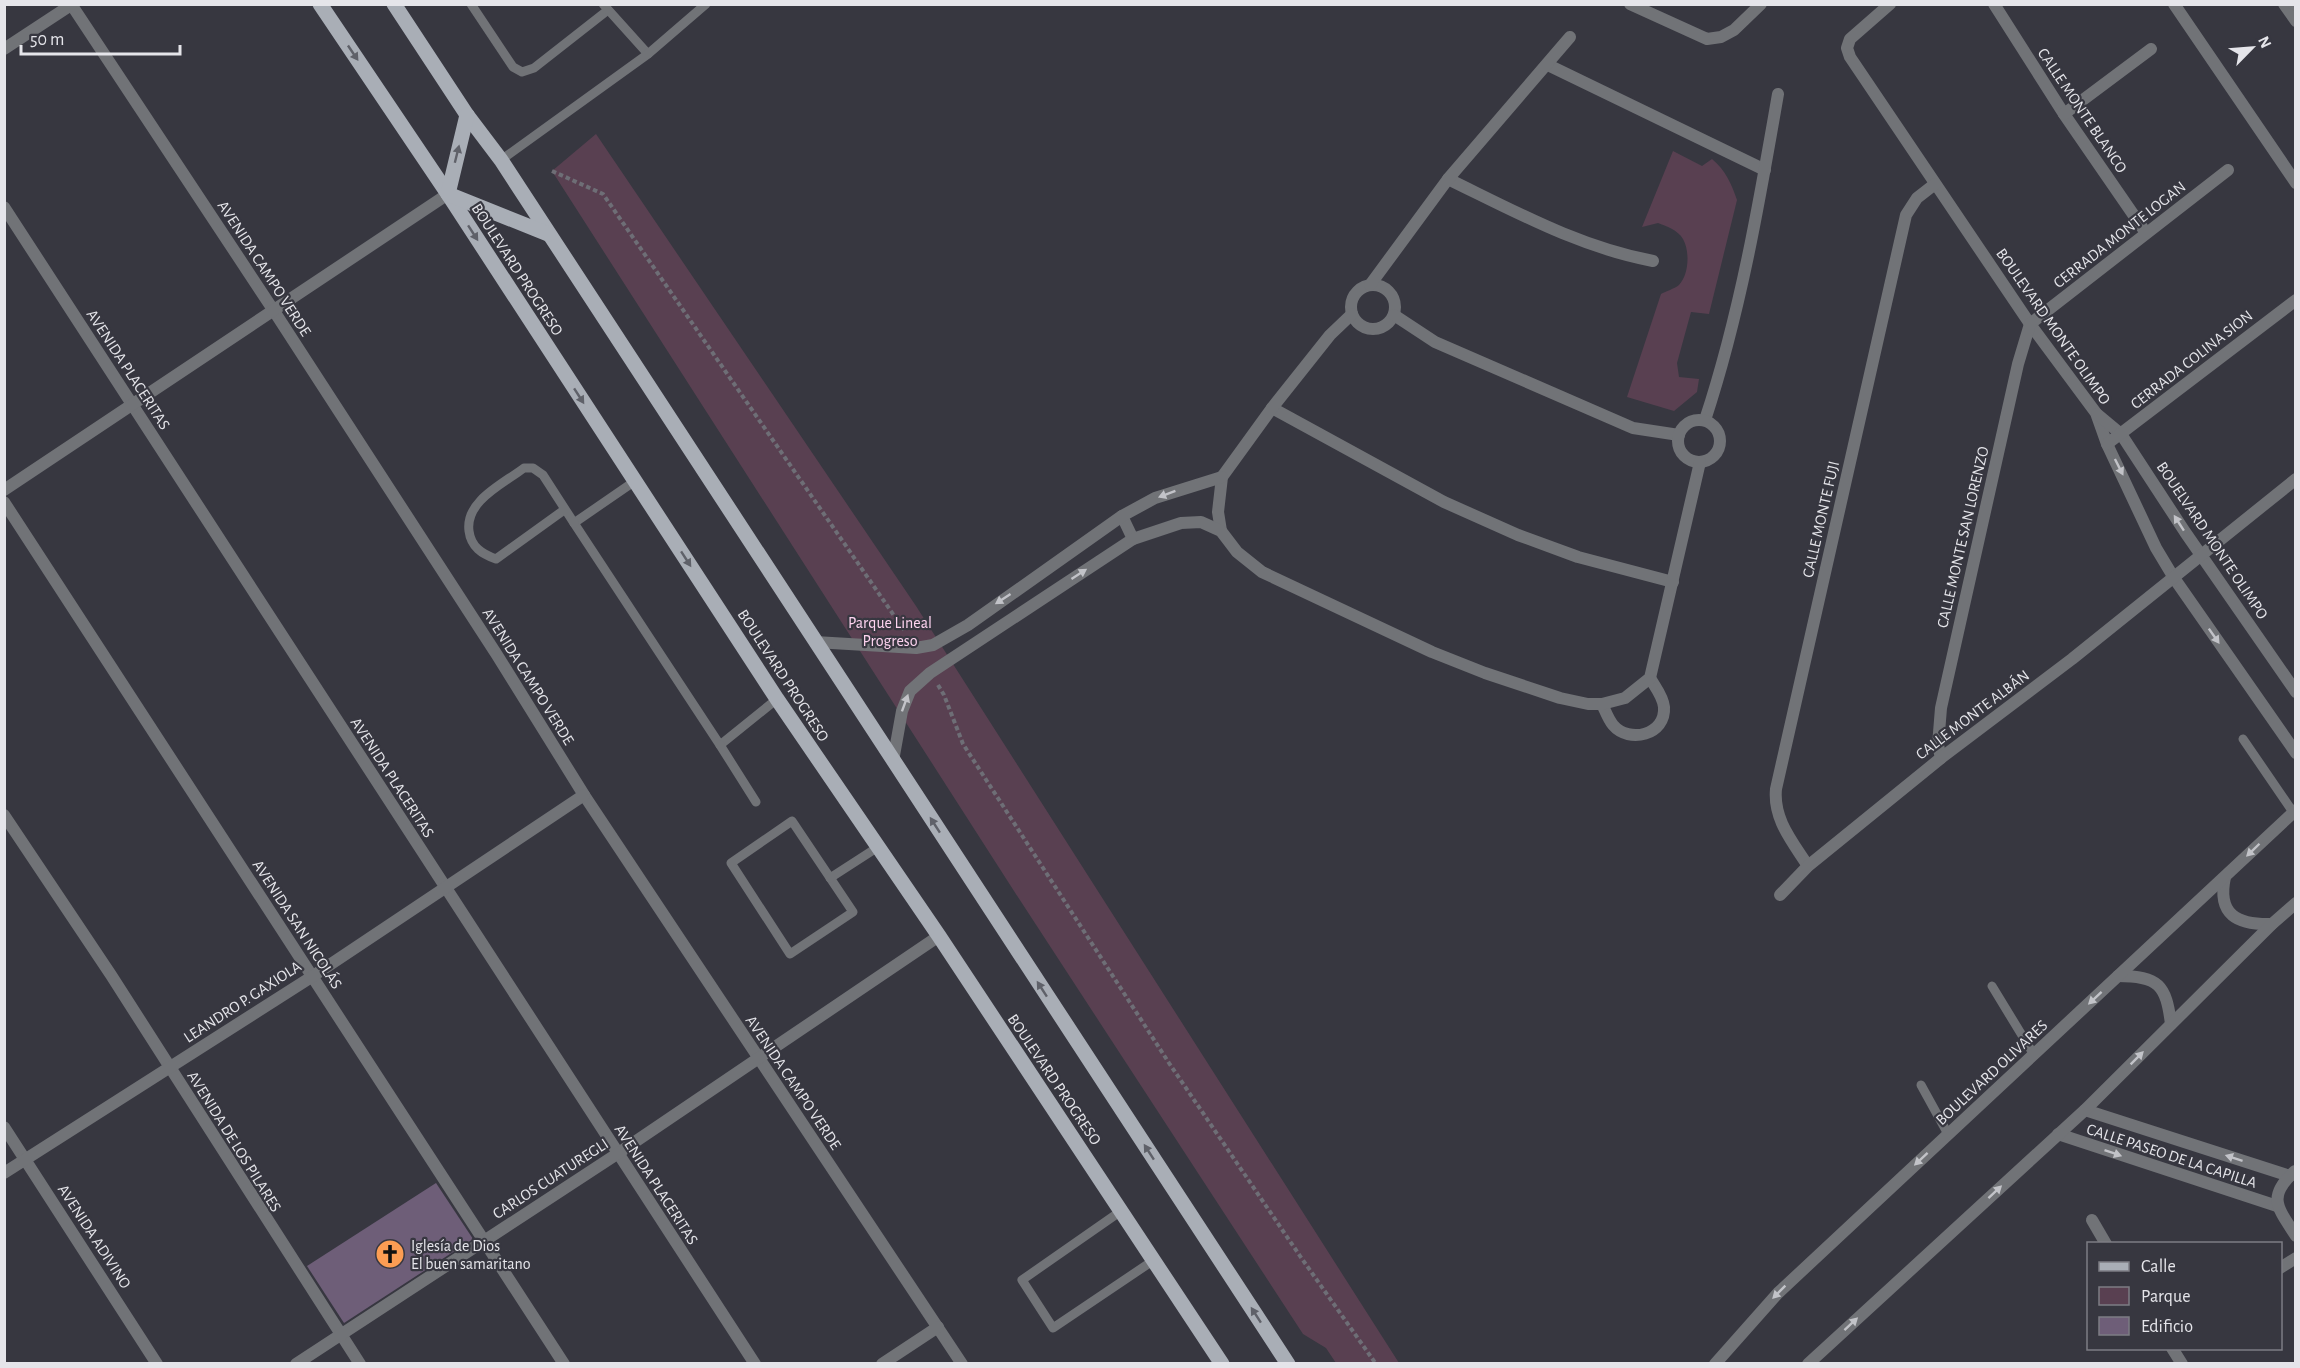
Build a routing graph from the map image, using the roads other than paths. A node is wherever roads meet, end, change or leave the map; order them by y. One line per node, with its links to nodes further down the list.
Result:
1 (320, 4): 28 (main road, BOULEVARD PROGRESO, one-way to 28)
2 (394, 4): 21 (main road)
3 (471, 4): 12 (lane)
4 (706, 4): 17 (lane)
5 (1630, 4): 6 (street)
6 (1761, 4)
7 (1890, 4): 27 (street, BOULEVARD MONTE OLIMPO)
8 (1994, 4): 20 (street, CALLE MONTE BLANCO)
9 (2174, 4): 26 (street)
10 (2284, 4): 13 (street)
11 (71, 5): 15 (street); 35 (street, AVENIDA CAMPO VERDE)
12 (605, 8): 17 (lane)
13 (2295, 21)
14 (1570, 37): 18 (street)
15 (4, 49)
16 (2151, 49): 20 (street)
17 (648, 54): 22 (lane)
18 (1548, 65): 23 (street); 25 (street)
19 (1778, 94): 23 (street)
20 (2064, 114): 30 (street, CALLE MONTE BLANCO)
21 (467, 115): 22 (main road); 28 (main road, one-way to 21)
22 (501, 160): 31 (main road)
23 (1765, 170): 42 (street)
24 (2228, 170): 30 (street, CERRADA MONTE LOGAN)
25 (1448, 179): 32 (street); 33 (street)
26 (2295, 183)
27 (1935, 184): 38 (street, BOULEVARD MONTE OLIMPO); 77 (street, CALLE MONTE FUJI)
28 (448, 194): 31 (main road); 35 (street); 49 (main road, BOULEVARD PROGRESO, one-way to 49)
29 (4, 207): 39 (street, AVENIDA PLACERITAS)
30 (2146, 233): 38 (street, CERRADA MONTE LOGAN)
31 (548, 234): 62 (main road)
32 (1653, 261)
33 (1370, 285): 36 (street); 37 (street)
34 (2295, 300): 43 (street, CERRADA COLINA SION)
35 (274, 311): 39 (street); 72 (street, AVENIDA CAMPO VERDE)
36 (1352, 314): 37 (street); 40 (street)
37 (1394, 315): 44 (street)
38 (2030, 324): 41 (street, BOULEVARD MONTE OLIMPO); 70 (street, CALLE MONTE SAN LORENZO)
39 (133, 405): 50 (street); 80 (street, AVENIDA PLACERITAS)
40 (1272, 408): 47 (street); 59 (street)
41 (2096, 413): 43 (street, BOUELVARD MONTE OLIMPO); 45 (street, BOULEVARD MONTE OLIMPO)
42 (1705, 420): 44 (street); 46 (street)
43 (2121, 434): 45 (street, CERRADA COLINA SION); 57 (street, BOUELVARD MONTE OLIMPO, one-way to 43)
44 (1679, 435): 46 (street)
45 (2107, 444): 58 (street, BOULEVARD MONTE OLIMPO, one-way to 58)
46 (1700, 462): 59 (street)
47 (1222, 477): 53 (street, one-way to 53); 55 (street)
48 (2295, 479): 57 (street, CALLE MONTE ALBÁN)
49 (635, 481): 54 (lane); 65 (main road, BOULEVARD PROGRESO, one-way to 65)
50 (4, 490)
51 (4, 502): 85 (street, AVENIDA SAN NICOLÁS)
52 (564, 510): 52 (lane); 54 (lane)
53 (1122, 516): 56 (street); 60 (street, one-way to 60)
54 (574, 523): 68 (lane)
55 (1221, 531): 56 (street); 66 (street)
56 (1133, 539): 61 (street, one-way to 56)
57 (2202, 554): 58 (street, CALLE MONTE ALBÁN); 64 (street, BOUELVARD MONTE OLIMPO)
58 (2174, 578): 69 (street, BOULEVARD MONTE OLIMPO, one-way to 69); 70 (street, CALLE MONTE ALBÁN)
59 (1673, 582): 63 (street)
60 (979, 616): 61 (street); 62 (street)
61 (990, 632): 71 (street, one-way to 61)
62 (815, 642): 71 (main road)
63 (1650, 678): 66 (street); 66 (street)
64 (2295, 692)
65 (777, 699): 68 (lane); 76 (main road, BOULEVARD PROGRESO)
66 (1602, 704)
67 (2243, 739): 74 (lane)
68 (720, 745): 73 (lane)
69 (2295, 753)
70 (1941, 758): 77 (street, CALLE MONTE ALBÁN)
71 (893, 760): 121 (main road, one-way to 71)
72 (584, 795): 80 (street, LEANDRO P. GAXIOLA); 90 (street, AVENIDA CAMPO VERDE)
73 (756, 802)
74 (2294, 811): 78 (street, BOULEVARD OLIVARES, one-way to 78)
75 (4, 815): 91 (street, AVENIDA DE LOS PILARES)
76 (878, 847): 79 (lane); 84 (main road, BOULEVARD PROGRESO)
77 (1808, 866): 81 (street, CALLE MONTE ALBÁN)
78 (2225, 877): 83 (street); 86 (street, BOULEVARD OLIVARES)
79 (830, 878): 79 (lane)
80 (444, 886): 85 (street, LEANDRO P. GAXIOLA); 97 (street, AVENIDA PLACERITAS)
81 (1780, 895)
82 (2295, 903): 83 (street)
83 (2272, 924): 88 (street)
84 (939, 936): 90 (street, CARLOS CUATUREGLI); 102 (main road, BOULEVARD PROGRESO)
85 (312, 976): 91 (street, LEANDRO P. GAXIOLA); 105 (street, AVENIDA SAN NICOLÁS)
86 (2118, 976): 88 (street); 89 (street, BOULEVARD OLIVARES, one-way to 89)
87 (1992, 986): 89 (lane)
88 (2171, 1024): 93 (street, one-way to 88)
89 (2034, 1055): 95 (street, BOULEVARD OLIVARES)
90 (758, 1059): 97 (street, CARLOS CUATUREGLI); 110 (street, AVENIDA CAMPO VERDE)
91 (169, 1067): 98 (street, LEANDRO P. GAXIOLA); 111 (street, AVENIDA DE LOS PILARES)
92 (1921, 1085): 95 (lane)
93 (2085, 1110): 96 (street); 100 (street, CALLE PASEO DE LA CAPILLA, one-way to 93)
94 (4, 1127): 98 (street, AVENIDA ADIVINO)
95 (1948, 1134): 122 (street, BOULEVARD OLIVARES, one-way to 122)
96 (2058, 1134): 101 (street, CALLE PASEO DE LA CAPILLA, one-way to 101); 123 (street, one-way to 96)
97 (618, 1154): 105 (street, CARLOS CUATUREGLI); 117 (street, AVENIDA PLACERITAS)
98 (25, 1159): 99 (street, LEANDRO P. GAXIOLA); 113 (street, AVENIDA ADIVINO)
99 (4, 1173)
100 (2293, 1173): 101 (street, CALLE PASEO DE LA CAPILLA)
101 (2277, 1206): 104 (street)
102 (1121, 1211): 108 (main road, BOULEVARD PROGRESO); 108 (lane)
103 (2092, 1220): 106 (street)
104 (2295, 1236)
105 (485, 1241): 111 (street, CARLOS CUATUREGLI); 116 (street, AVENIDA SAN NICOLÁS)
106 (2105, 1242)
107 (2295, 1258): 109 (street)
108 (1154, 1260): 120 (main road, BOULEVARD PROGRESO)
109 (2282, 1267)
110 (938, 1327): 118 (street); 119 (street, AVENIDA CAMPO VERDE)
111 (341, 1335): 114 (street, CARLOS CUATUREGLI); 115 (street, AVENIDA DE LOS PILARES)
112 (2173, 1350): 124 (street)
113 (158, 1364)
114 (296, 1364)
115 (360, 1364)
116 (564, 1364)
117 (755, 1364)
118 (882, 1364)
119 (962, 1364)
120 (1222, 1364)
121 (1288, 1364)
122 (1715, 1364)
123 (1808, 1364)
124 (2182, 1364)

